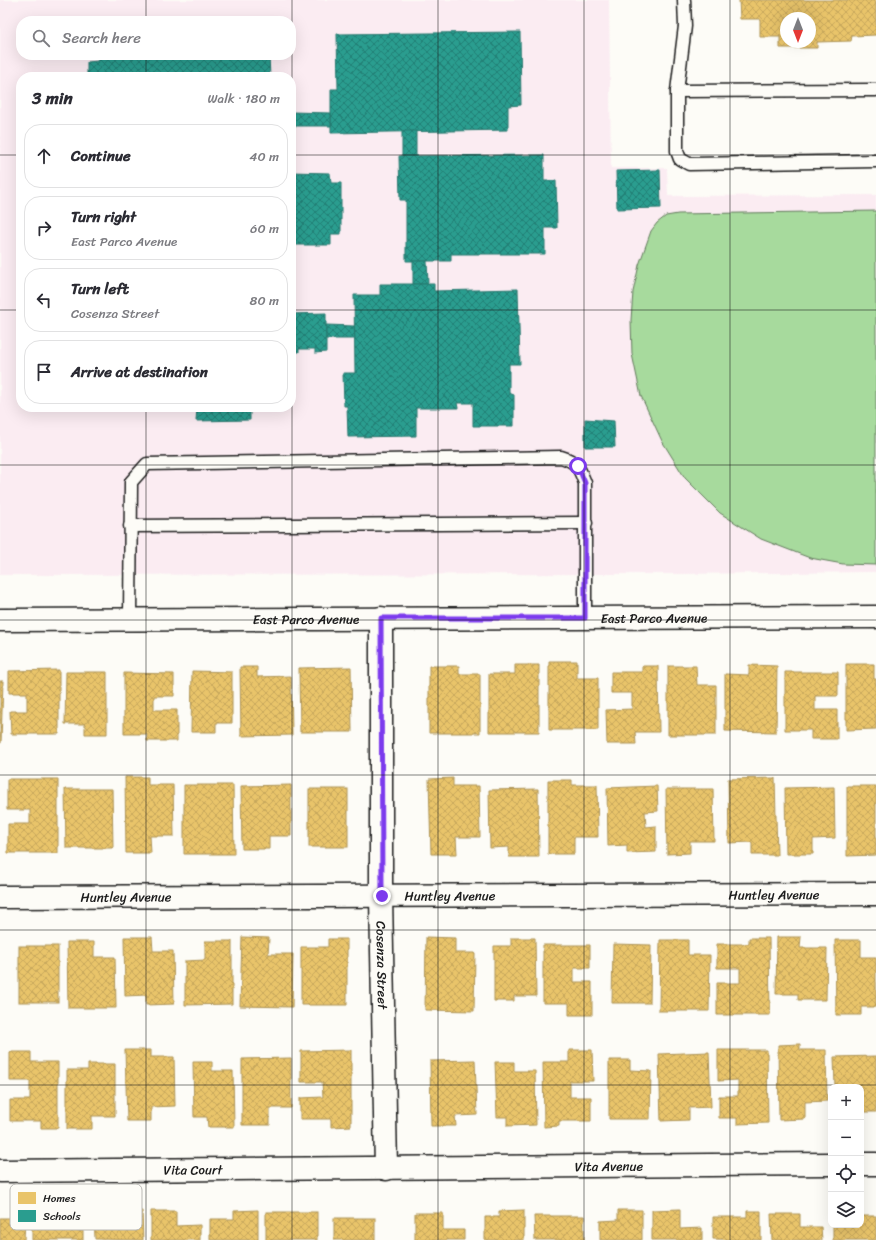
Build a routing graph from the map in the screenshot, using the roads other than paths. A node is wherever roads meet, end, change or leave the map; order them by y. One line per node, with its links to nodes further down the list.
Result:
1 (684, 0): 3 (lane)
2 (876, 90): 3 (lane)
3 (677, 91): 4 (lane)
4 (876, 161)
5 (586, 522): 6 (lane); 6 (lane); 9 (lane)
6 (130, 526): 11 (lane)
7 (876, 617): 9 (street, East Parco Avenue)
8 (381, 618): 9 (street, East Parco Avenue); 11 (street, East Parco Avenue); 13 (street, Cosenza Street)
9 (585, 618)
10 (0, 620): 11 (street, East Parco Avenue)
11 (130, 620)
12 (876, 894): 13 (street, Huntley Avenue)
13 (382, 896): 14 (street, Huntley Avenue); 18 (street, Cosenza Street)
14 (0, 897)
15 (828, 1164): 18 (street, Vita Avenue)
16 (864, 1164): 17 (street)
17 (876, 1164)
18 (386, 1169): 19 (street, Vita Court)
19 (0, 1171)

